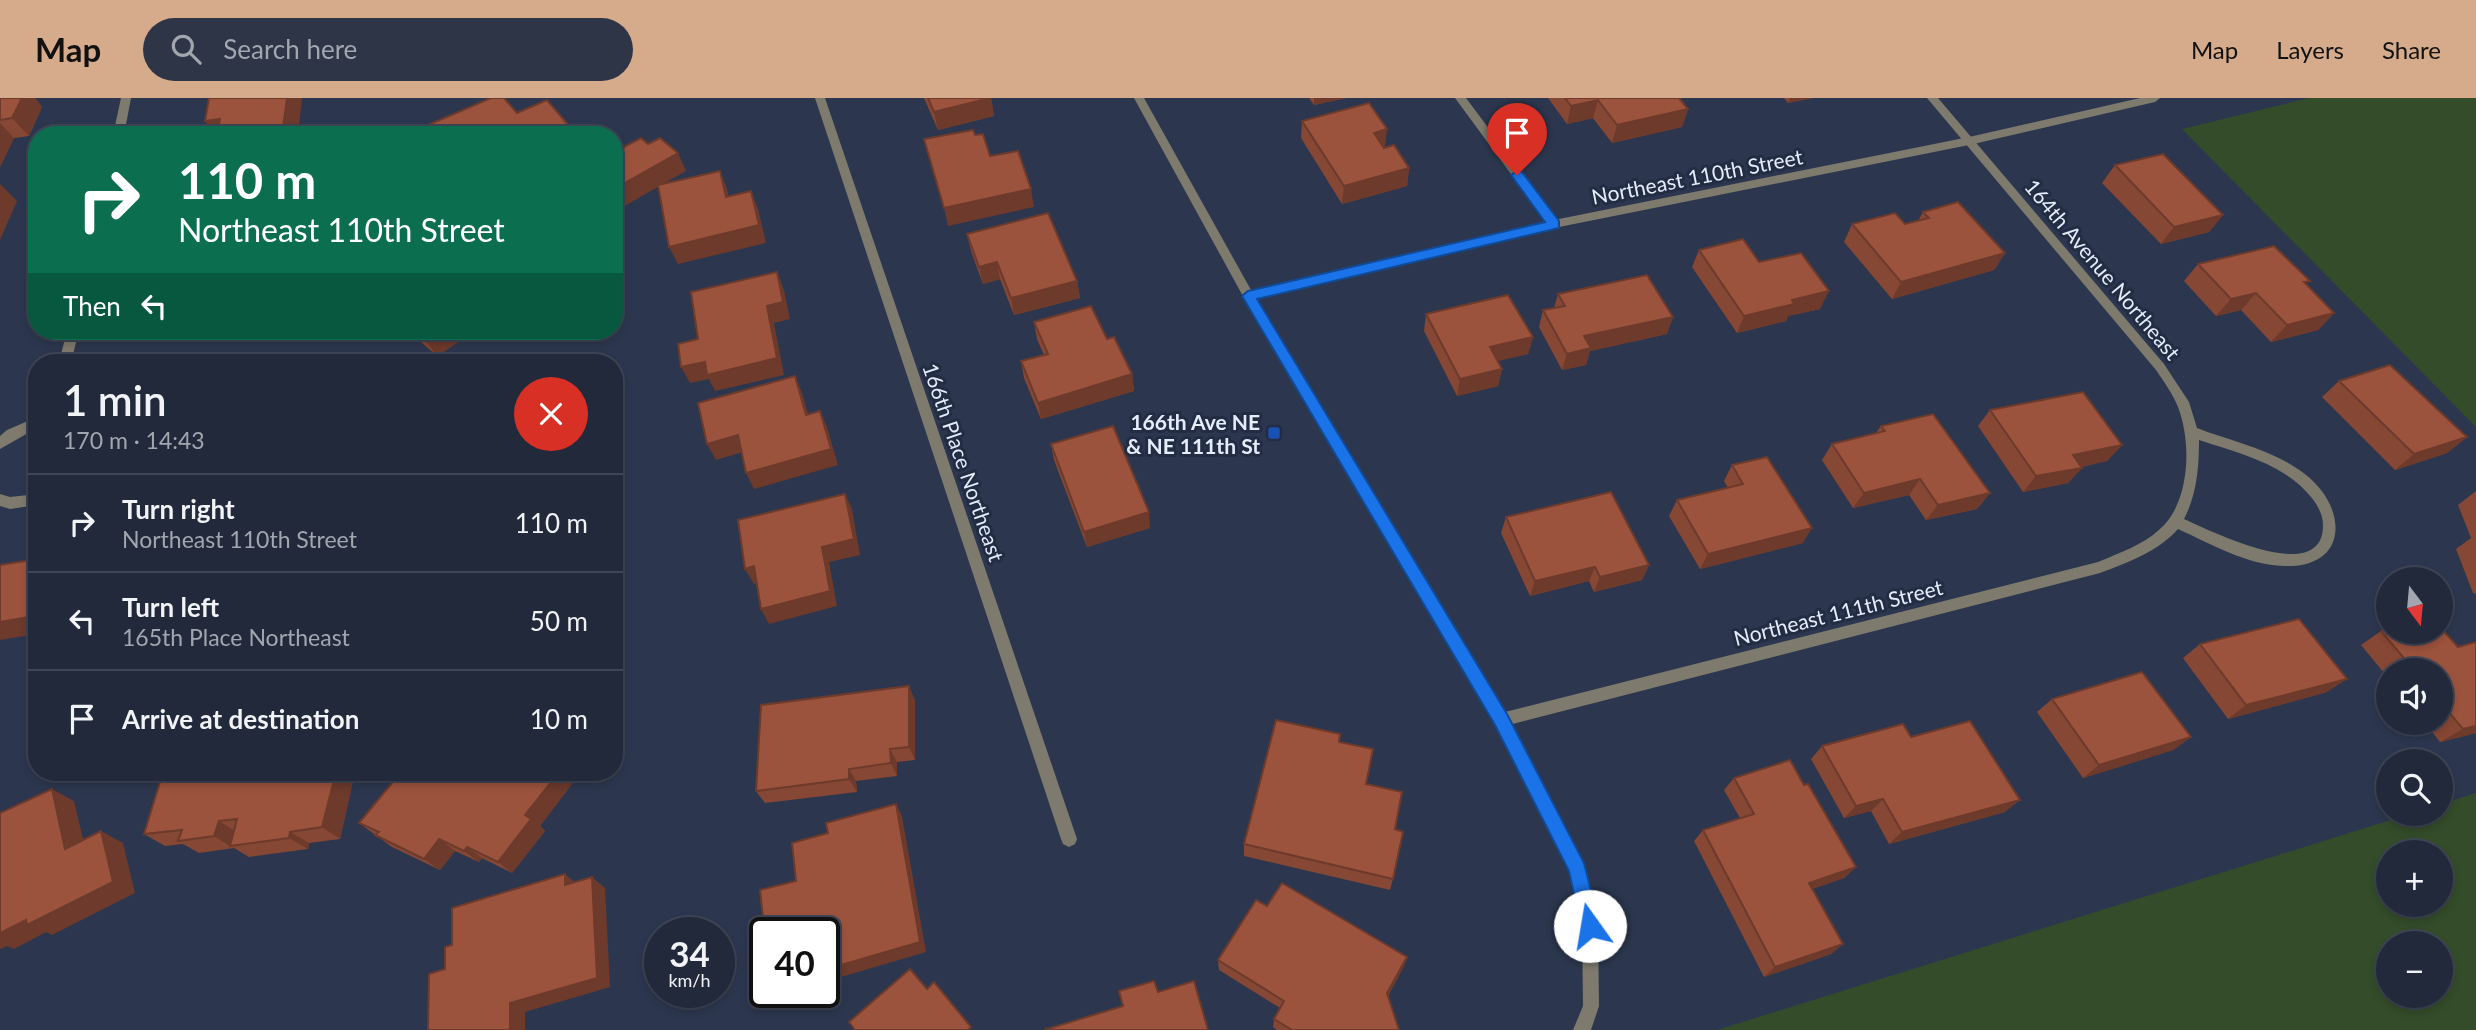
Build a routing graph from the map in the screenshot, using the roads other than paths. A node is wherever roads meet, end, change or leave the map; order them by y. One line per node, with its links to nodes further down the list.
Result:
1 (126, 98): 7 (street)
2 (820, 98): 19 (street, 166th Place Northeast)
3 (1139, 98): 10 (street)
4 (1460, 98): 9 (street)
5 (1932, 98): 8 (street, 164th Avenue Northeast)
6 (2155, 98): 8 (street, Northeast 110th Street)
7 (120, 126)
8 (1969, 141): 9 (street, Northeast 110th Street); 12 (street, 164th Avenue Northeast)
9 (1554, 224): 10 (street, Northeast 110th Street)
10 (1248, 296): 18 (street)
11 (28, 426): 13 (street)
12 (2190, 432): 14 (street, 164th Avenue Northeast); 17 (street)
13 (0, 444)
14 (2193, 475): 17 (street, Northeast 111th Street)
15 (0, 500): 16 (street)
16 (28, 500)
17 (2174, 521): 18 (street, Northeast 111th Street)
18 (1501, 720): 20 (street)
19 (1069, 839)
20 (1582, 1030)

